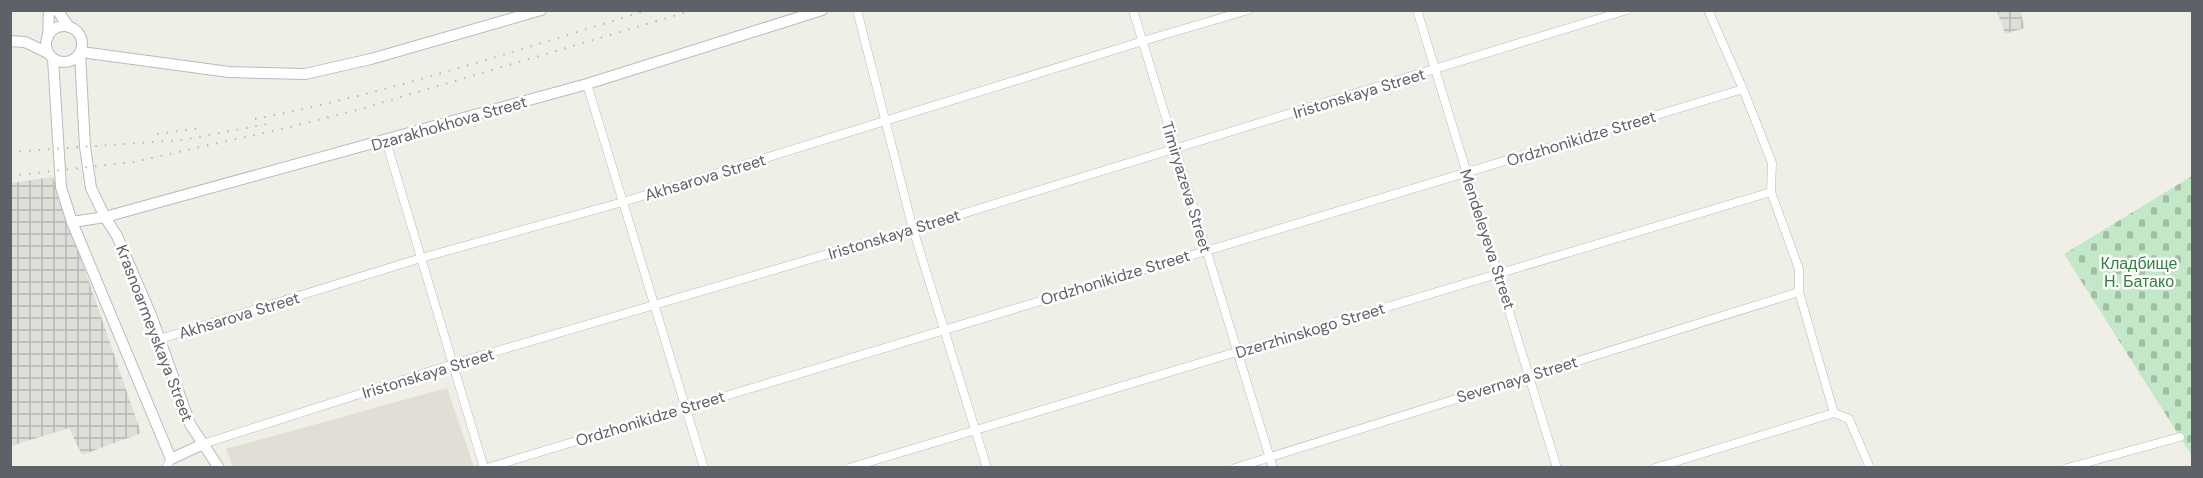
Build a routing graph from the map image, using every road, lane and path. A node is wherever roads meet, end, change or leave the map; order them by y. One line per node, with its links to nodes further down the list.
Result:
1 (49, 10): 12 (street, Krasnoarmeyskaya Street)
2 (57, 10): 11 (street)
3 (541, 10): 18 (street)
4 (822, 10): 21 (street, Dzarakhokhova Street)
5 (857, 10): 23 (street)
6 (1134, 10): 15 (street, Timiryazeva Street)
7 (1248, 10): 15 (street, Akhsarova Street)
8 (1417, 10): 20 (street, Mendeleyeva Street)
9 (1627, 10): 20 (street, Iristonskaya Street)
10 (1708, 10): 22 (street)
11 (69, 27): 12 (street); 13 (street)
12 (48, 37): 16 (street); 19 (street, Krasnoarmeyskaya Street)
13 (82, 40): 17 (street, Krasnoarmeyskaya Street); 18 (street)
14 (10, 41): 16 (street)
15 (1143, 41): 23 (street, Akhsarova Street); 25 (street, Timiryazeva Street)
16 (25, 42): 19 (street)
17 (81, 52): 18 (street); 19 (street); 29 (street, Krasnoarmeyskaya Street)
18 (106, 55)
19 (51, 56): 30 (street, Krasnoarmeyskaya Street)
20 (1435, 70): 25 (street, Iristonskaya Street); 26 (street, Mendeleyeva Street)
21 (587, 84): 24 (street, Dzarakhokhova Street); 28 (street)
22 (1743, 89): 26 (street, Ordzhonikidze Street); 27 (street)
23 (885, 121): 28 (street, Akhsarova Street); 31 (street)
24 (386, 141): 29 (street, Dzarakhokhova Street); 33 (street)
25 (1175, 148): 31 (street, Iristonskaya Street); 32 (street, Timiryazeva Street)
26 (1466, 172): 32 (street, Ordzhonikidze Street); 34 (street, Mendeleyeva Street)
27 (1771, 192): 34 (street, Dzerzhinskogo Street); 35 (street)
28 (623, 202): 33 (street, Akhsarova Street); 36 (street)
29 (105, 217): 30 (street, Dzarakhokhova Street); 38 (street, Krasnoarmeyskaya Street)
30 (72, 222): 48 (street, Krasnoarmeyskaya Street)
31 (913, 229): 36 (street, Iristonskaya Street); 37 (street)
32 (1206, 249): 37 (street, Ordzhonikidze Street); 39 (street, Timiryazeva Street)
33 (421, 258): 38 (street, Akhsarova Street); 40 (street)
34 (1499, 274): 39 (street, Dzerzhinskogo Street); 41 (street, Mendeleyeva Street)
35 (1799, 292): 41 (street, Severnaya Street); 43 (street)
36 (655, 306): 40 (street, Iristonskaya Street); 42 (street)
37 (943, 330): 42 (street, Ordzhonikidze Street); 44 (street)
38 (160, 339): 46 (street, Krasnoarmeyskaya Street)
39 (1237, 352): 44 (street, Dzerzhinskogo Street); 47 (street, Timiryazeva Street)
40 (453, 364): 46 (street, Iristonskaya Street); 50 (street)
41 (1530, 375): 47 (street, Severnaya Street); 56 (street, Mendeleyeva Street)
42 (685, 407): 50 (street, Ordzhonikidze Street); 51 (street)
43 (1834, 413): 57 (street); 58 (street)
44 (975, 430): 52 (street, Dzerzhinskogo Street); 53 (street)
45 (2180, 437): 59 (street)
46 (203, 444): 48 (street, Iristonskaya Street); 49 (street, Krasnoarmeyskaya Street)
47 (1270, 458): 54 (street, Severnaya Street); 55 (street, Timiryazeva Street)
48 (169, 463)
49 (219, 468)
50 (486, 468)
51 (704, 468)
52 (849, 468)
53 (987, 468)
54 (1235, 468)
55 (1273, 468)
56 (1557, 468)
57 (1655, 468)
58 (1870, 468)
59 (2067, 468)

